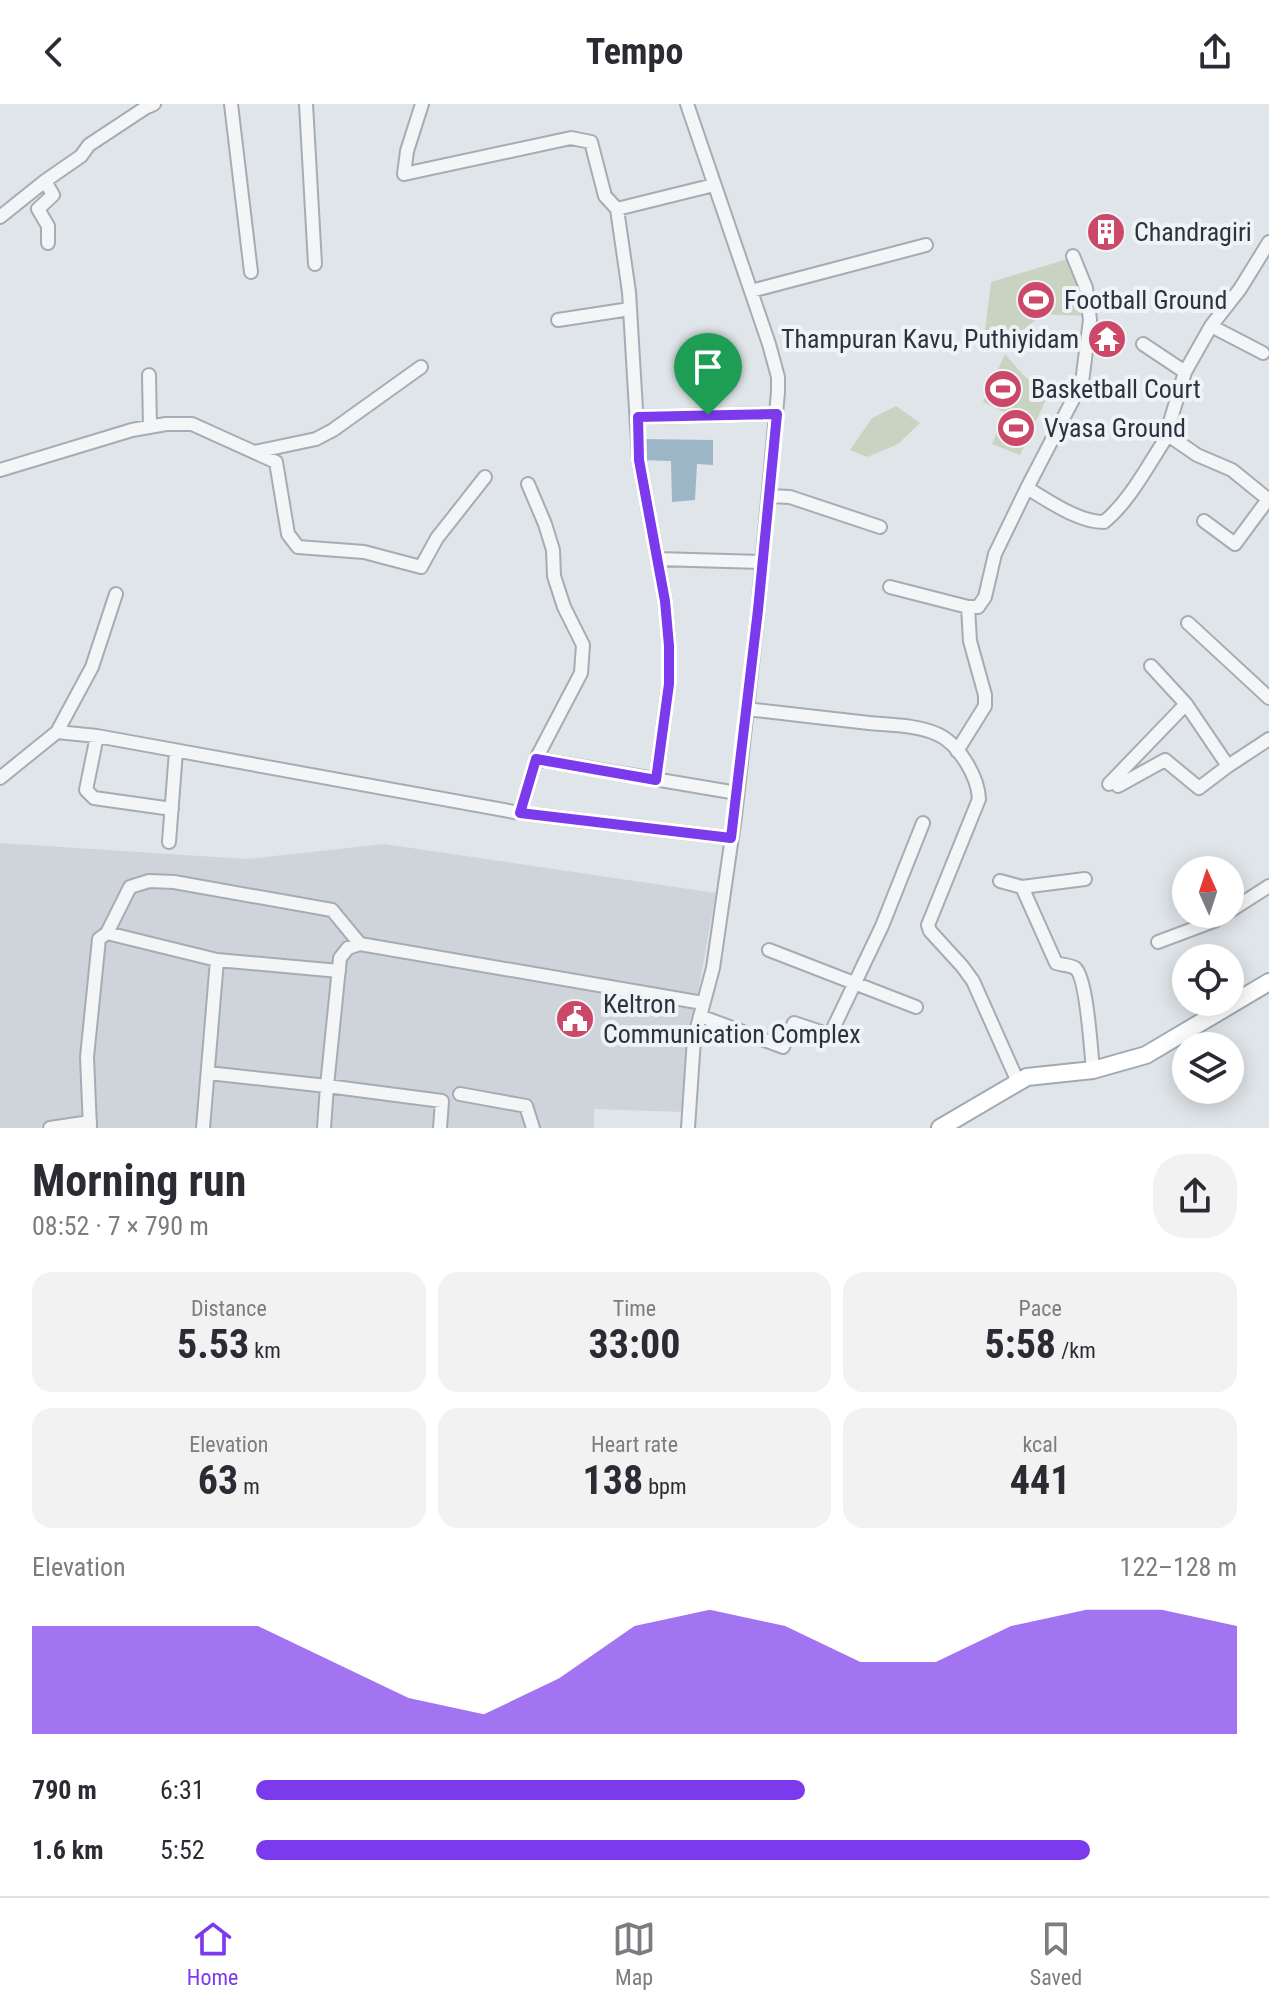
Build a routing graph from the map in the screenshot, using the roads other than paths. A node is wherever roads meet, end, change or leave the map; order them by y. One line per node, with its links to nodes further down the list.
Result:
1 (154, 104): 6 (street)
2 (231, 104): 15 (street)
3 (306, 104): 14 (street)
4 (422, 104): 8 (street)
5 (687, 104): 7 (street)
6 (45, 181): 9 (street); 10 (street)
7 (714, 185): 8 (street); 16 (street)
8 (617, 209): 17 (street)
9 (0, 217)
10 (48, 243)
11 (926, 245): 16 (street)
12 (1267, 250): 19 (street)
13 (1073, 256): 33 (street)
14 (315, 264)
15 (251, 272)
16 (751, 291): 25 (street)
17 (630, 309): 18 (street); 26 (street)
18 (558, 320)
19 (1211, 326): 21 (street); 23 (street)
20 (1143, 344): 23 (street)
21 (1263, 353)
22 (421, 367): 29 (street)
23 (1185, 372): 28 (street)
24 (149, 375): 27 (street)
25 (777, 414): 26 (street); 34 (street)
26 (638, 417): 38 (street)
27 (150, 427): 29 (street); 30 (street)
28 (1168, 435): 33 (street); 35 (street)
29 (255, 452): 31 (street)
30 (0, 470)
31 (485, 477)
32 (528, 484): 53 (street)
33 (1027, 488): 42 (street)
34 (769, 496): 37 (street); 39 (street)
35 (1269, 499): 36 (street)
36 (1204, 521)
37 (880, 527)
38 (657, 559): 39 (street); 56 (street)
39 (762, 562): 47 (street)
40 (890, 587): 42 (street)
41 (116, 594): 48 (street)
42 (968, 607): 52 (street)
43 (1188, 623): 45 (street)
44 (1151, 666): 46 (street)
45 (1269, 698)
46 (1186, 704): 54 (street); 54 (street)
47 (746, 709): 52 (street); 57 (street)
48 (57, 732): 49 (street); 55 (street)
49 (97, 736): 51 (street); 58 (street)
50 (1269, 739): 54 (street)
51 (176, 751): 58 (street); 59 (street)
52 (957, 751): 81 (street)
53 (536, 759): 56 (street); 59 (street)
54 (1228, 766)
55 (0, 778)
56 (656, 780): 57 (street)
57 (737, 793): 61 (street)
58 (172, 809): 62 (street)
59 (520, 813): 61 (street)
60 (923, 823): 76 (street)
61 (731, 838): 78 (street)
62 (169, 842)
63 (1085, 879): 66 (street)
64 (1000, 881): 66 (street)
65 (1269, 886): 67 (street)
66 (1022, 887): 79 (street)
67 (1244, 902)
68 (1195, 928): 70 (street)
69 (107, 933): 71 (street); 73 (street); 84 (street)
70 (1158, 942)
71 (360, 944): 74 (street); 78 (street)
72 (769, 950): 76 (street)
73 (217, 960): 74 (street); 80 (street)
74 (339, 971): 82 (street)
75 (1269, 982): 79 (main road)
76 (855, 983): 77 (street); 78 (street)
77 (916, 1007)
78 (702, 1010): 90 (street)
79 (1093, 1070): 81 (main road)
80 (208, 1073): 82 (street); 86 (street)
81 (1018, 1082): 91 (main road)
82 (327, 1086): 87 (street); 88 (street)
83 (460, 1094): 89 (street)
84 (90, 1125): 85 (street)
85 (50, 1128)
86 (203, 1128)
87 (324, 1128)
88 (440, 1128)
89 (533, 1128)
90 (688, 1128)
91 (940, 1128)

